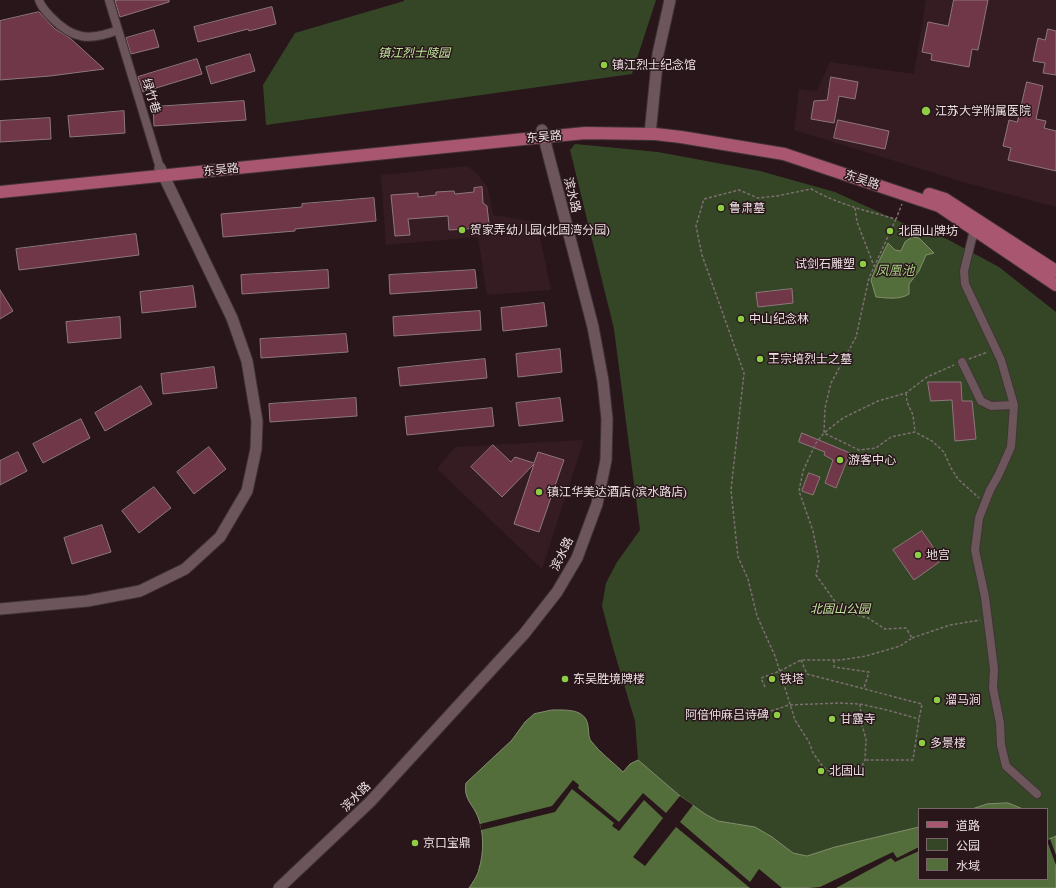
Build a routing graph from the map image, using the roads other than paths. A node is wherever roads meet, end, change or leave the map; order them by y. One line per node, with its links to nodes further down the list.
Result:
1 (39, 0): 4 (street)
2 (110, 0): 4 (street, 绿竹巷)
3 (670, 0): 5 (street)
4 (118, 30): 7 (street, 绿竹巷)
5 (650, 131): 6 (main road, 东吴路); 10 (main road, 东吴路); 11 (main road, 东吴路)
6 (543, 133): 7 (main road, 东吴路); 17 (street, 滨水路)
7 (162, 172): 8 (main road, 东吴路); 9 (main road, 东吴路); 15 (street)
8 (0, 184)
9 (0, 192)
10 (974, 230): 12 (main road, 东吴路); 14 (street)
11 (1056, 271)
12 (1056, 285)
13 (962, 362): 14 (street)
14 (1014, 406): 16 (street)
15 (0, 609)
16 (1037, 794)
17 (279, 888)

